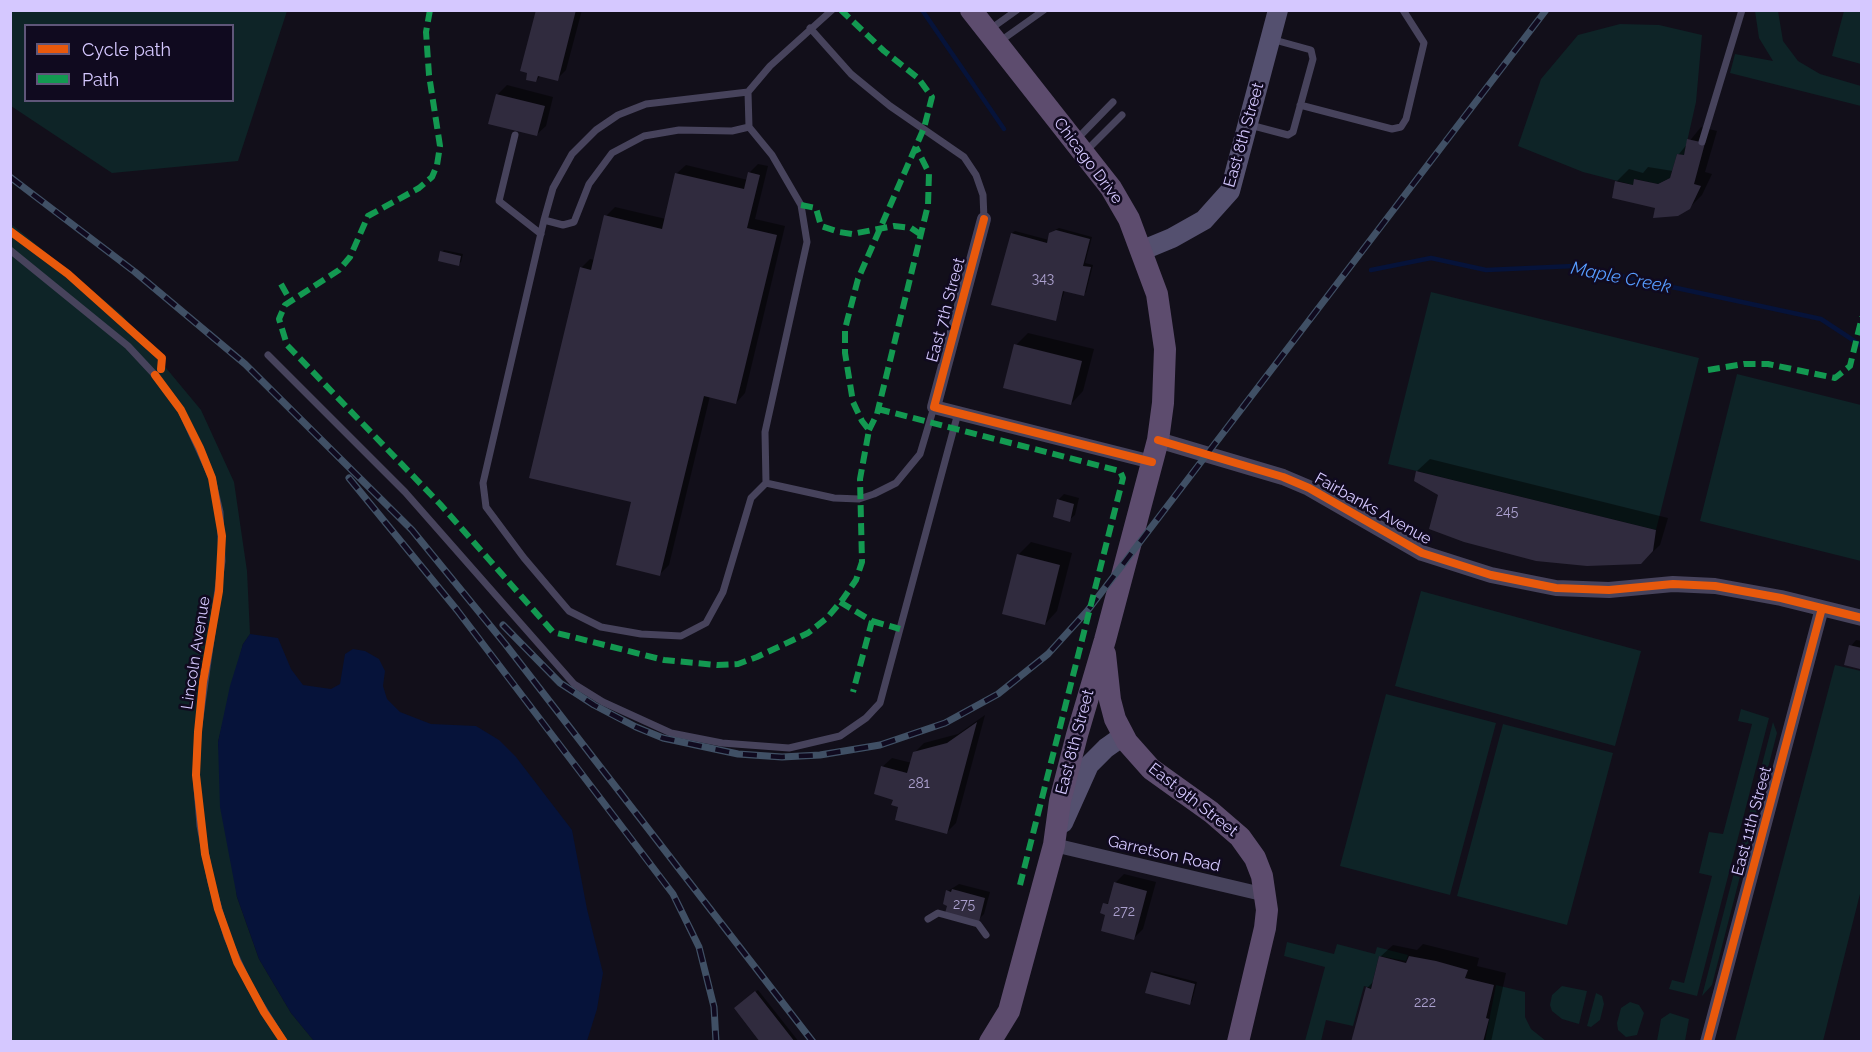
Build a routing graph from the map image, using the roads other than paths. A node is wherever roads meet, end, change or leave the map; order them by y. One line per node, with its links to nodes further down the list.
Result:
1 (832, 10): 8 (lane)
2 (971, 10): 9 (main road, Chicago Drive)
3 (1017, 10): 9 (lane)
4 (1044, 10): 9 (lane)
5 (1278, 10): 10 (main road, East 8th Street)
6 (1403, 10): 13 (lane)
7 (1743, 10): 18 (lane)
8 (810, 28): 11 (lane); 20 (lane)
9 (993, 37): 19 (main road, Chicago Drive)
10 (1271, 39): 13 (lane); 15 (main road, East 8th Street)
11 (748, 92): 16 (lane); 21 (lane)
12 (1113, 102): 19 (lane)
13 (1300, 105): 15 (lane)
14 (1122, 115): 19 (lane)
15 (1248, 124): 24 (main road, East 8th Street)
16 (749, 127): 21 (lane); 30 (lane)
17 (515, 135): 22 (lane)
18 (1702, 142)
19 (1079, 147): 24 (main road, Chicago Drive)
20 (984, 219): 26 (street, East 7th Street)
21 (544, 220): 22 (lane)
22 (541, 234): 30 (lane)
23 (10, 250): 40 (lane, Lincoln Avenue)
24 (1143, 250): 28 (main road, Chicago Drive)
25 (268, 355): 27 (lane)
26 (934, 407): 27 (street); 30 (lane)
27 (957, 413): 29 (street)
28 (1158, 440): 29 (main road, East 8th Street); 31 (street, Fairbanks Avenue)
29 (1152, 462): 33 (main road, East 8th Street)
30 (766, 483)
31 (1822, 608): 32 (street, Fairbanks Avenue); 44 (street, East 11th Street)
32 (1862, 618)
33 (1106, 640): 34 (main road, East 8th Street); 35 (main road, East 8th Street)
34 (1123, 736): 35 (main road, East 8th Street); 36 (main road, East 9th Street)
35 (1054, 845): 36 (street, Garretson Road); 39 (main road, East 8th Street)
36 (1266, 895): 43 (main road, East 9th Street)
37 (928, 919): 38 (lane)
38 (986, 935)
39 (1009, 1011): 41 (main road); 42 (main road, East 8th Street)
40 (284, 1041)
41 (990, 1041)
42 (1001, 1041)
43 (1238, 1041)
44 (1707, 1041)

